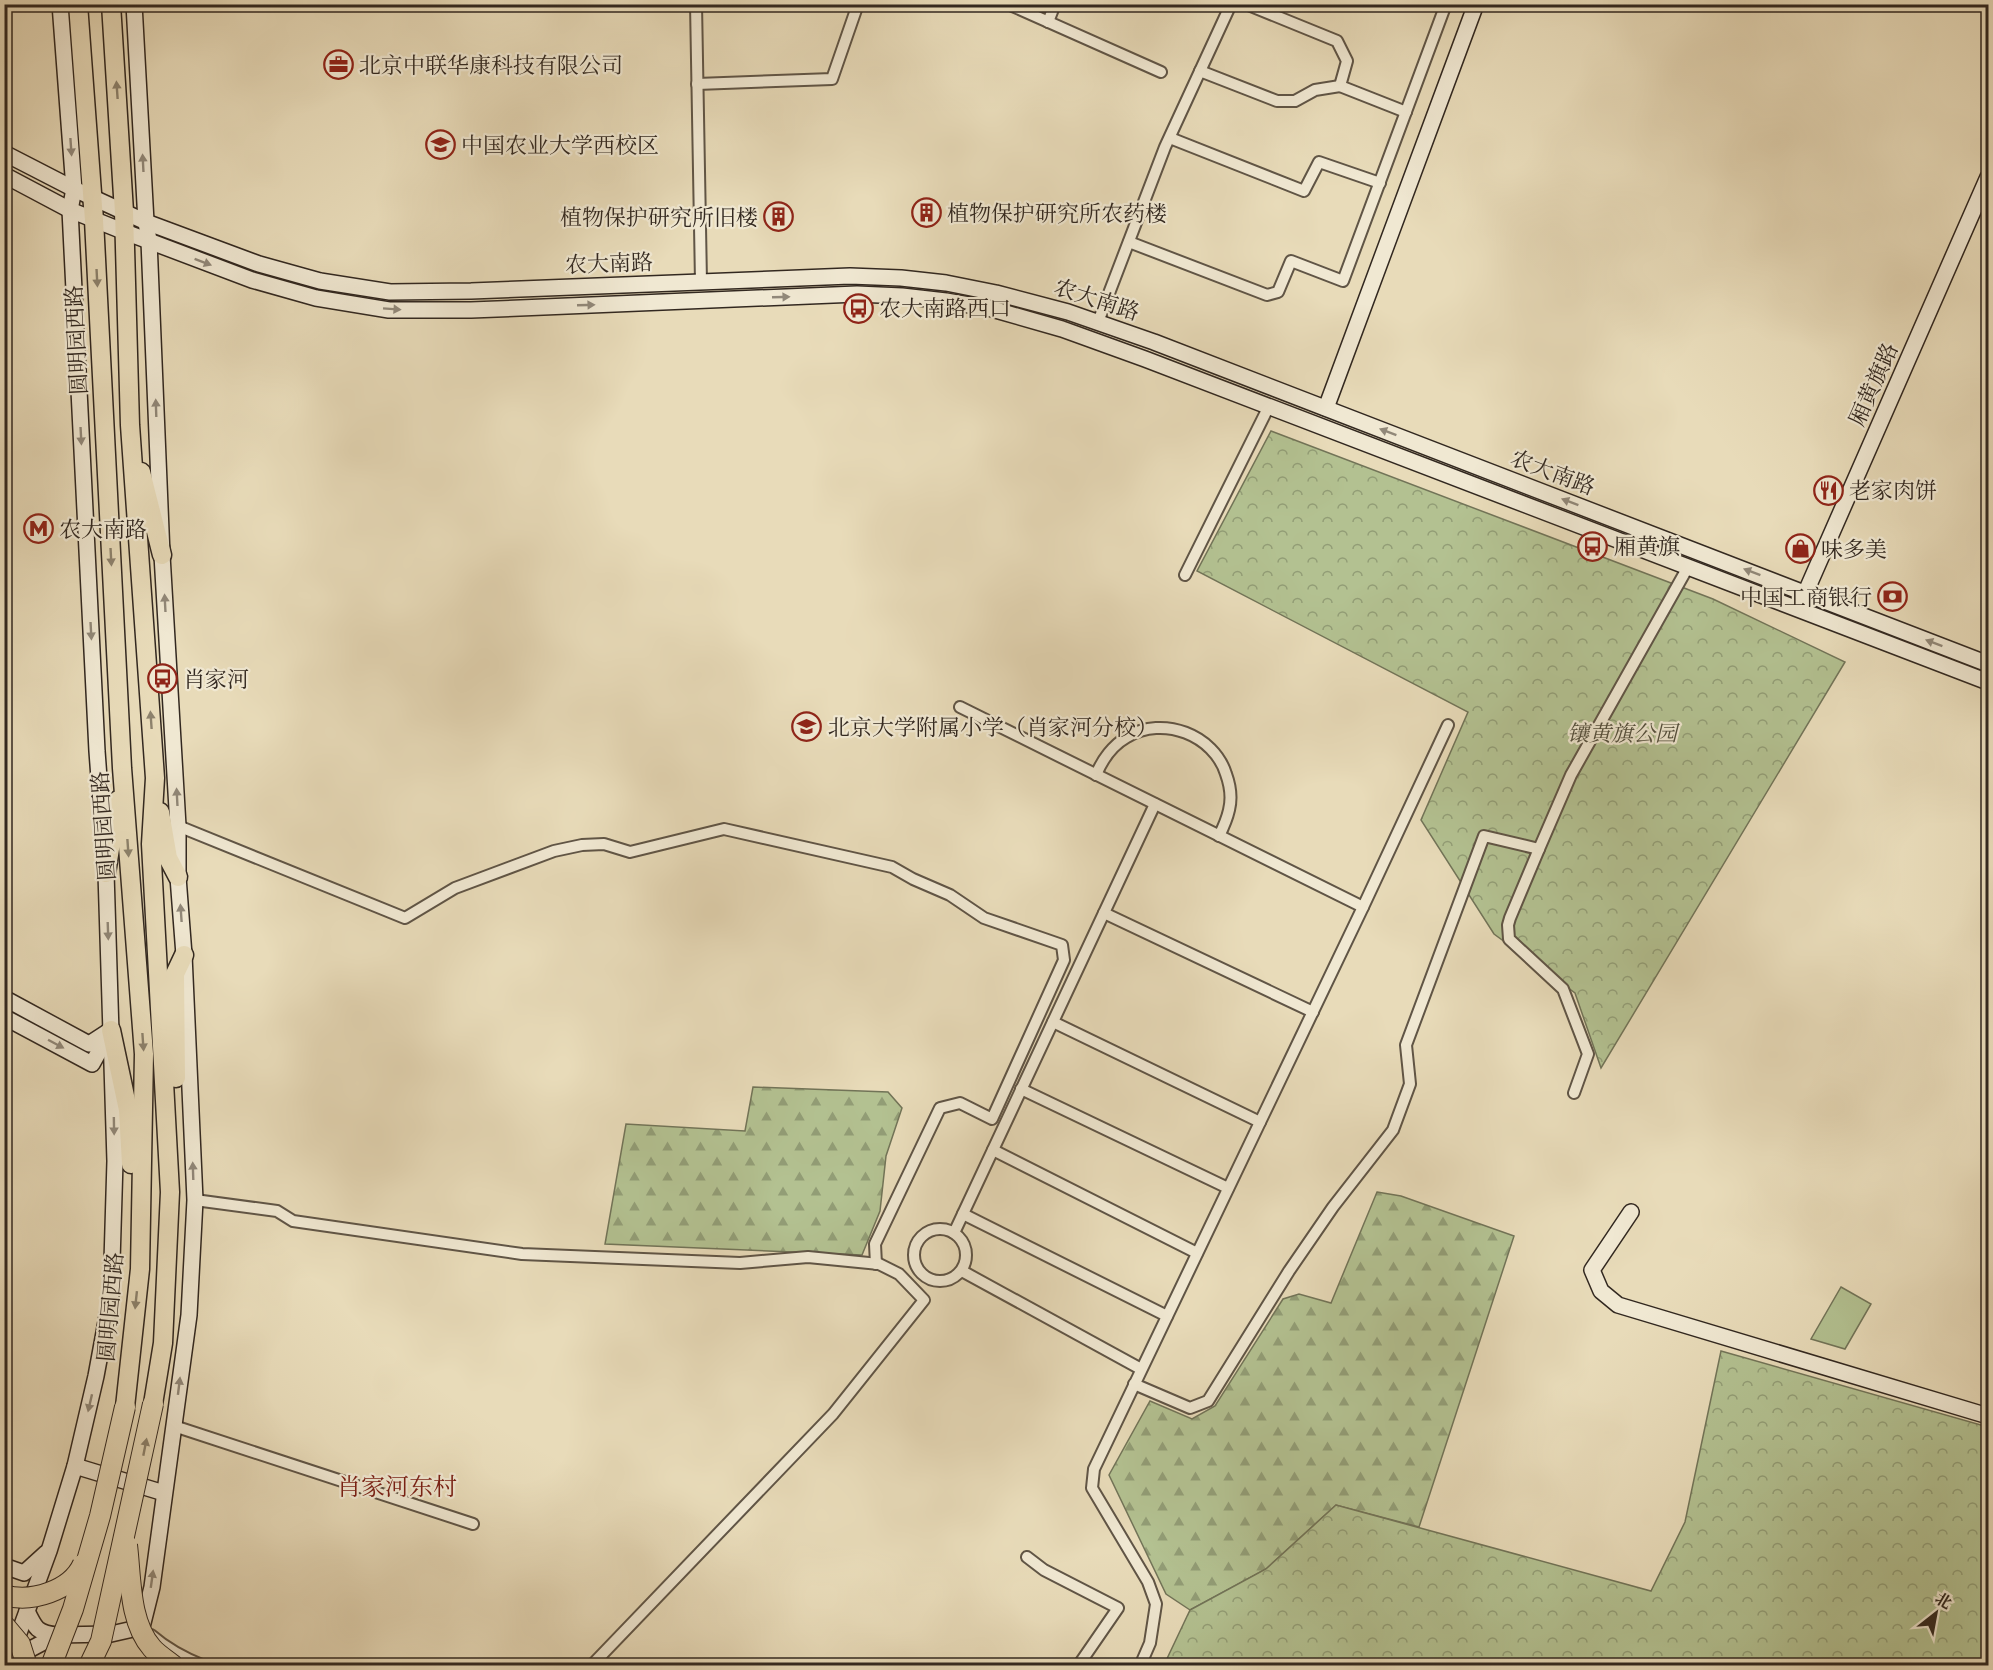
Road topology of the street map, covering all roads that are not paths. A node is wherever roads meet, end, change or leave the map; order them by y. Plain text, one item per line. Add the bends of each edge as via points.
1 (60, 4) edge
2 (78, 4) edge
3 (111, 4) edge
4 (134, 4) edge
5 (696, 4) edge
6 (858, 4) edge
7 (1008, 4) edge
8 (1055, 4) edge
9 (1231, 4) edge
10 (1246, 4) edge
11 (1446, 4) edge
12 (1476, 4) edge
13 (1048, 22) junction
14 (1200, 70) junction
15 (1161, 72) dead end
16 (697, 84) junction
17 (1340, 86) junction
18 (1406, 112) junction
19 (1170, 138) junction
20 (4, 153) edge
21 (4, 175) edge
22 (1989, 177) edge
23 (1380, 183) junction
24 (74, 189) junction
25 (93, 198) junction
26 (70, 210) junction
27 (124, 212) junction
28 (94, 220) junction
29 (146, 222) junction
30 (125, 232) junction
31 (149, 241) junction
32 (1129, 242) junction
33 (701, 282) junction
34 (1098, 322) junction
35 (1269, 406) junction
36 (1326, 408) junction
37 (130, 425) junction
38 (162, 555) junction
39 (1688, 567) junction
40 (1185, 575) dead end
41 (1805, 593) junction
42 (1798, 609) junction
43 (1989, 664) edge
44 (1989, 682) edge
45 (960, 707) dead end
46 (1448, 725) dead end
47 (123, 768) junction
48 (1095, 775) junction
49 (155, 778) junction
50 (1155, 804) junction
51 (178, 826) junction
52 (1219, 836) junction
53 (1539, 849) junction
54 (106, 873) junction
55 (178, 877) junction
56 (1363, 907) junction
57 (1104, 913) junction
58 (184, 955) junction
59 (4, 998) edge
60 (1313, 1012) junction
61 (4, 1017) edge
62 (1053, 1022) junction
63 (111, 1030) junction
64 (1022, 1089) junction
65 (1574, 1093) dead end
66 (166, 1110) junction
67 (1260, 1122) junction
68 (993, 1150) junction
69 (1228, 1188) junction
70 (195, 1200) junction
71 (1631, 1212) dead end
72 (963, 1214) junction
73 (954, 1233) junction
74 (1197, 1253) junction
75 (876, 1264) junction
76 (140, 1269) junction
77 (962, 1270) junction
78 (931, 1281) junction
79 (924, 1300) junction
80 (1167, 1316) junction
81 (1142, 1369) junction
82 (1134, 1384) junction
83 (153, 1404) joint
84 (125, 1407) joint
85 (1989, 1416) edge
86 (174, 1426) junction
87 (75, 1466) junction
88 (164, 1493) junction
89 (100, 1516) junction
90 (473, 1524) dead end
91 (125, 1528) junction
92 (48, 1551) junction
93 (1027, 1557) dead end
94 (4, 1566) edge
95 (4, 1595) edge
96 (27, 1611) junction
97 (4, 1625) edge
98 (142, 1627) junction
99 (57, 1635) junction
100 (7, 1665) edge
101 (21, 1665) edge
102 (27, 1665) edge
103 (51, 1665) edge
104 (89, 1665) edge
105 (174, 1665) edge
106 (204, 1665) edge
107 (591, 1665) edge
108 (1078, 1665) edge
109 (1140, 1665) edge

1 -> 24 street
2 - 25 main road, 圆明园西路
27 -> 3 main road
29 -> 4 street
5 - 16 street
6 - 16 street via 832,79
7 - 13 street
8 - 13 street
9 - 14 street
10 - 17 street via 1337,41 1347,61
11 - 18 street
12 - 36 street
13 - 15 street
14 - 17 street via 1277,101 1294,101 1315,90
14 - 19 street
16 - 33 street
17 - 18 street
18 - 23 street
19 - 23 street via 1304,191 1319,162
19 - 32 street
20 - 24 street, 农大南路
21 - 26 street, 农大南路
22 - 41 street, 厢黄旗路
23 - 32 street via 1343,281 1291,261 1278,292 1267,296
24 - 25 street, 农大南路
24 - 26 street, 圆明园西路
25 - 27 street, 农大南路
25 - 28 main road, 圆明园西路
26 - 28 street, 农大南路
26 -> 54 street, 圆明园西路
27 - 29 street, 农大南路
27 - 30 main road, 圆明园西路
28 - 30 street, 农大南路
28 -> 47 main road, 圆明园西路
29 - 31 street
29 - 33 street, 农大南路 via 259,264 320,281 390,292
30 - 31 street, 农大南路
30 - 37 main road, 圆明园西路
31 -> 35 street, 农大南路 via 252,280 316,298 390,310 857,294 946,301 992,309 1062,329
38 -> 31 street
32 - 34 street
33 - 34 street, 农大南路 via 850,276 901,278 996,292
34 - 36 street, 农大南路
35 - 39 street, 农大南路
35 - 40 street
41 -> 36 street, 农大南路
37 - 38 main road
49 -> 37 main road, 圆明园西路
51 -> 38 street
39 - 42 street, 农大南路
39 - 53 street via 1571,775
41 - 42 street, 厢黄旗路
43 -> 41 street, 农大南路
42 - 44 street, 农大南路
45 - 48 street
46 - 56 street
47 - 54 main road
47 -> 76 main road, 圆明园西路 via 144,1054
48 - 50 street
48 - 52 street via 1111,750 1128,736 1149,728 1171,728 1193,735 1211,747 1224,765 1230,787 1230,809
49 - 55 main road via 168,858
49 - 66 main road, 圆明园西路 via 151,844
50 - 52 street
50 - 57 street
51 - 55 street
51 - 75 street via 405,918 455,888 554,851 604,844 630,852 724,829 892,867 951,895 984,918 1062,945 1064,960 992,1119 960,1103 940,1108 875,1244
52 - 56 street
53 - 65 street via 1510,918 1509,939 1563,989 1588,1054
53 - 82 street via 1484,837 1406,1045 1410,1084 1393,1130 1295,1262 1208,1401 1190,1408
54 -> 63 street, 圆明园西路
58 -> 55 street
56 - 60 street
57 - 60 street
57 - 62 street
58 - 66 main road via 175,974 176,1088
70 -> 58 street
59 - 63 street via 89,1044
60 - 67 street
61 -> 63 street via 92,1064
62 - 64 street
62 - 67 street
63 - 76 main road via 128,1110
63 -> 87 street, 圆明园西路 via 115,1161 111,1295
64 - 68 street
64 - 69 street
66 - 83 main road, 圆明园西路 via 170,1192 163,1343
67 - 69 street
68 - 72 street
68 - 74 street
69 - 74 street
70 - 75 street via 277,1211 293,1221 522,1254 740,1263 808,1257
86 -> 70 street via 189,1315
71 - 85 street via 1592,1270 1601,1292 1618,1305
72 - 73 street
72 - 80 street
73 - 77 street via 964,1246
73 - 78 street via 930,1231 916,1243 913,1261
74 - 80 street
75 - 79 street via 899,1274
76 -> 84 main road, 圆明园西路
77 - 78 street via 948,1281
77 - 81 street
78 - 79 street
79 - 107 street via 833,1414
80 - 81 street
81 - 82 street
82 - 109 street via 1094,1469 1092,1488 1148,1582 1156,1604 1150,1643
91 -> 83 highway, 圆明园西路, bridge
84 - 89 highway, 圆明园西路, bridge
86 - 88 street
86 - 90 street
87 - 88 street
87 - 92 street, 圆明园西路
98 -> 88 street via 152,1587
89 - 95 highway, bridge via 82,1567 70,1582 44,1594 16,1598
89 - 103 highway, 圆明园西路, bridge via 73,1609
91 - 104 highway, 圆明园西路, bridge via 101,1641
91 - 105 highway, bridge via 139,1625 151,1648
92 - 94 street via 24,1573
92 - 96 street, 圆明园西路
93 - 108 street via 1044,1570 1118,1608
96 - 99 street via 43,1634
96 - 100 street, 圆明园西路
97 - 102 highway, bridge via 20,1644
98 - 99 street via 111,1634
98 - 106 street via 169,1649
99 - 101 street via 25,1652

